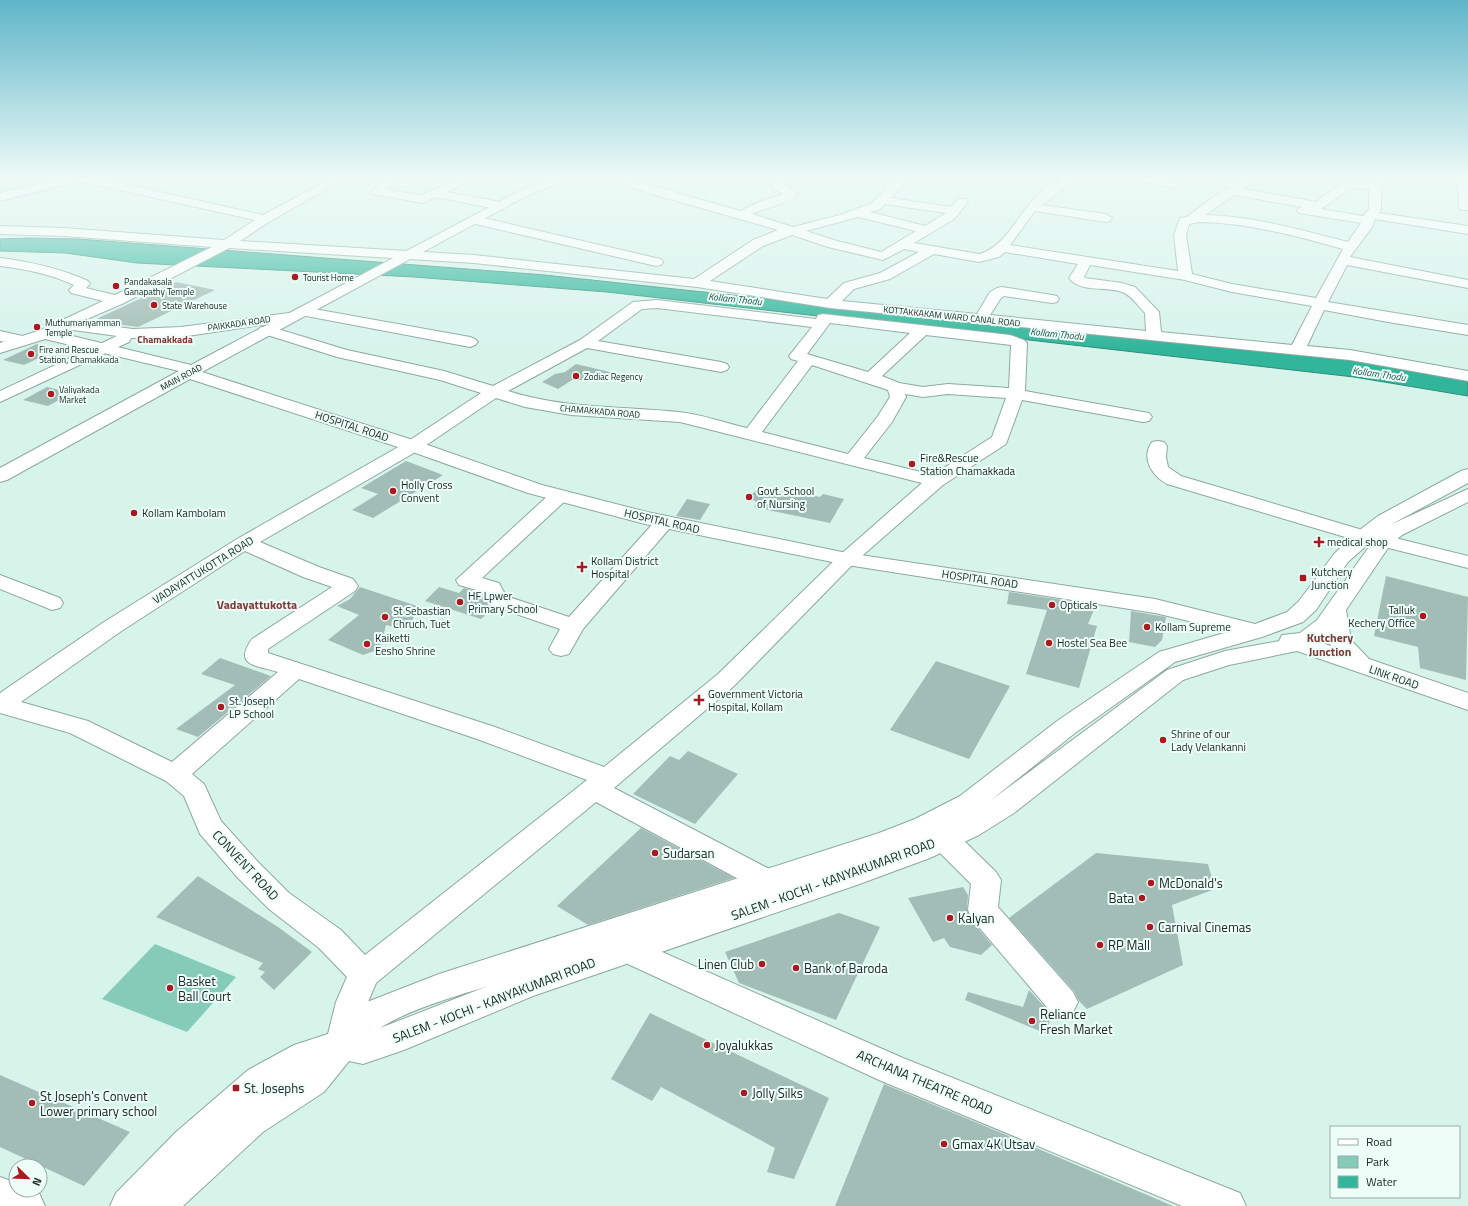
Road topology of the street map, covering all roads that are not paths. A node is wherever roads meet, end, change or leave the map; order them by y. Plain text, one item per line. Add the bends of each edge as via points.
1 (90, 234) edge
2 (242, 234) edge
3 (449, 234) edge
4 (537, 234) edge
5 (784, 234) edge
6 (804, 234) edge
7 (920, 234) edge
8 (1012, 234) edge
9 (1180, 234) edge
10 (1300, 234) edge
11 (1359, 234) edge
12 (902, 245) junction
13 (224, 246) junction
14 (1351, 247) junction
15 (1002, 248) junction
16 (930, 251) junction
17 (406, 258) junction
18 (1343, 260) junction
19 (1086, 261) junction
20 (0, 262) edge
21 (656, 262) dead end
22 (1185, 276) junction
23 (40, 280) dead end
24 (697, 283) junction
25 (1468, 284) edge
26 (76, 290) junction
27 (1052, 299) dead end
28 (119, 300) junction
29 (830, 304) junction
30 (1320, 304) junction
31 (298, 313) junction
32 (985, 320) junction
33 (823, 324) junction
34 (66, 325) junction
35 (266, 330) junction
36 (922, 330) junction
37 (1468, 330) edge
38 (44, 334) junction
39 (133, 334) junction
40 (0, 336) edge
41 (1154, 336) junction
42 (22, 340) junction
43 (470, 342) dead end
44 (585, 343) junction
45 (0, 348) edge
46 (103, 348) junction
47 (1297, 350) junction
48 (808, 359) junction
49 (721, 367) dead end
50 (189, 374) junction
51 (1468, 376) edge
52 (871, 378) junction
53 (895, 387) junction
54 (496, 391) junction
55 (1016, 394) junction
56 (0, 397) edge
57 (1143, 417) dead end
58 (751, 435) junction
59 (412, 446) junction
60 (1158, 446) dead end
61 (853, 460) junction
62 (1468, 475) edge
63 (0, 476) edge
64 (936, 481) junction
65 (1468, 495) edge
66 (559, 496) junction
67 (665, 522) junction
68 (1373, 538) junction
69 (244, 543) junction
70 (847, 559) junction
71 (1468, 562) edge
72 (0, 581) edge
73 (52, 603) dead end
74 (1336, 609) junction
75 (573, 626) junction
76 (1258, 631) junction
77 (1297, 642) junction
78 (561, 649) dead end
79 (1225, 658) junction
80 (1364, 666) junction
81 (294, 671) junction
82 (1468, 702) edge
83 (0, 704) edge
84 (175, 774) junction
85 (600, 784) junction
86 (944, 839) junction
87 (767, 881) junction
88 (628, 950) junction
89 (364, 974) junction
90 (1062, 1002) dead end
91 (342, 1045) junction
92 (0, 1195) edge
93 (26, 1206) edge
94 (129, 1206) edge
95 (157, 1206) edge
96 (1227, 1206) edge

1 - 13 street, KOTTAKKAKAM WARD CANAL ROAD
2 - 13 street
3 - 17 street, MAIN ROAD
4 - 21 street
5 - 24 street via 758,243
6 - 12 street via 883,256
7 - 12 street
8 - 15 street
9 - 22 street
10 - 14 street
11 - 14 street
12 - 16 street
13 - 17 street, KOTTAKKAKAM WARD CANAL ROAD
13 - 28 street
14 - 18 street
15 - 16 street via 994,254 979,258
15 - 19 street
16 - 29 street via 885,276 849,286
17 - 24 street, KOTTAKKAKAM WARD CANAL ROAD via 474,259
17 - 31 street, MAIN ROAD
18 - 25 street
18 - 30 street
19 - 22 street
19 - 41 street via 1076,278 1131,290 1152,312
20 - 26 street via 31,265 73,279 83,284
22 - 30 street via 1232,288
23 - 26 street
24 - 29 street, KOTTAKKAKAM WARD CANAL ROAD
26 - 28 street
27 - 32 street via 1002,290 995,295
28 - 34 street
29 - 32 street, KOTTAKKAKAM WARD CANAL ROAD
30 - 37 street via 1388,318
30 - 47 street
31 - 35 street, MAIN ROAD
31 - 39 street, PAIKKADA ROAD via 181,332
31 - 43 street
32 - 41 street, KOTTAKKAKAM WARD CANAL ROAD
33 - 36 street via 823,318
33 - 44 street, VADAYATTUKOTTA ROAD via 645,304 638,305
33 - 48 street via 797,356
34 - 38 street
34 - 39 street, PAIKKADA ROAD
35 - 50 street, MAIN ROAD
35 - 54 street, CHAMAKKADA ROAD via 343,354 444,376
36 - 52 street
36 - 55 street via 1020,343
38 - 42 street
38 - 46 street, HOSPITAL ROAD
39 - 46 street
40 - 42 street
41 - 47 street, KOTTAKKAKAM WARD CANAL ROAD
42 - 45 street
44 - 49 street
44 - 54 street, VADAYATTUKOTTA ROAD
46 - 50 street, HOSPITAL ROAD via 185,368
46 - 56 street
47 - 51 street, KOTTAKKAKAM WARD CANAL ROAD via 1350,354
48 - 52 street
48 - 58 street
50 - 59 street, HOSPITAL ROAD
50 - 63 street, MAIN ROAD via 88,426
52 - 53 street
53 - 55 street via 923,392 948,389
53 - 61 street via 898,397 886,418
54 - 58 street, CHAMAKKADA ROAD via 525,402 570,410 680,417
54 - 59 street, VADAYATTUKOTTA ROAD
55 - 57 street
55 - 64 street via 1000,440
58 - 61 street, CHAMAKKADA ROAD
59 - 66 street, HOSPITAL ROAD
59 - 69 street, VADAYATTUKOTTA ROAD
60 - 68 street via 1158,469 1174,480
61 - 64 street, CHAMAKKADA ROAD
62 - 68 street, SALEM - KOCHI - KANYAKUMARI ROAD via 1385,520
64 - 70 street
65 - 68 street, SALEM - KOCHI - KANYAKUMARI ROAD via 1395,531
66 - 67 street, HOSPITAL ROAD
66 - 75 street via 467,580 491,588 498,600
67 - 70 street, HOSPITAL ROAD
67 - 75 street
68 - 71 street
68 - 74 street, SALEM - KOCHI - KANYAKUMARI ROAD
68 - 76 street, SALEM - KOCHI - KANYAKUMARI ROAD via 1341,558 1308,605 1296,617
69 - 81 street via 347,586 260,644 256,650 256,657
69 - 83 street, VADAYATTUKOTTA ROAD via 112,627
70 - 76 street, HOSPITAL ROAD via 1155,606
70 - 85 street via 726,680
72 - 73 street
74 - 77 street, SALEM - KOCHI - KANYAKUMARI ROAD via 1325,625 1308,638
74 - 80 street via 1338,640 1349,654
75 - 78 street
76 - 77 street, HOSPITAL ROAD
76 - 87 street, SALEM - KOCHI - KANYAKUMARI ROAD via 1167,657 1066,727 970,803 925,826 890,841
77 - 79 street, SALEM - KOCHI - KANYAKUMARI ROAD via 1285,647
77 - 80 street, LINK ROAD
79 - 80 street via 1299,659
79 - 86 street, SALEM - KOCHI - KANYAKUMARI ROAD via 1175,675 1004,806 969,828
80 - 82 street, LINK ROAD
81 - 84 street
81 - 85 street via 478,731
83 - 84 street, CONVENT ROAD via 79,727
84 - 89 street, CONVENT ROAD via 195,791 210,827 248,870 279,902 330,939
85 - 87 street
85 - 89 street
86 - 88 street, SALEM - KOCHI - KANYAKUMARI ROAD via 844,878
86 - 90 street via 986,880 983,910
87 - 91 street, SALEM - KOCHI - KANYAKUMARI ROAD via 439,988 378,1012 356,1026
88 - 91 street, SALEM - KOCHI - KANYAKUMARI ROAD via 524,985 404,1035 363,1049
88 - 96 street, ARCHANA THEATRE ROAD via 891,1069
89 - 91 street via 352,1002
91 - 94 street, SALEM - KOCHI - KANYAKUMARI ROAD via 306,1056 260,1081 189,1144
91 - 95 street, SALEM - KOCHI - KANYAKUMARI ROAD via 312,1081 251,1120
92 - 93 street

